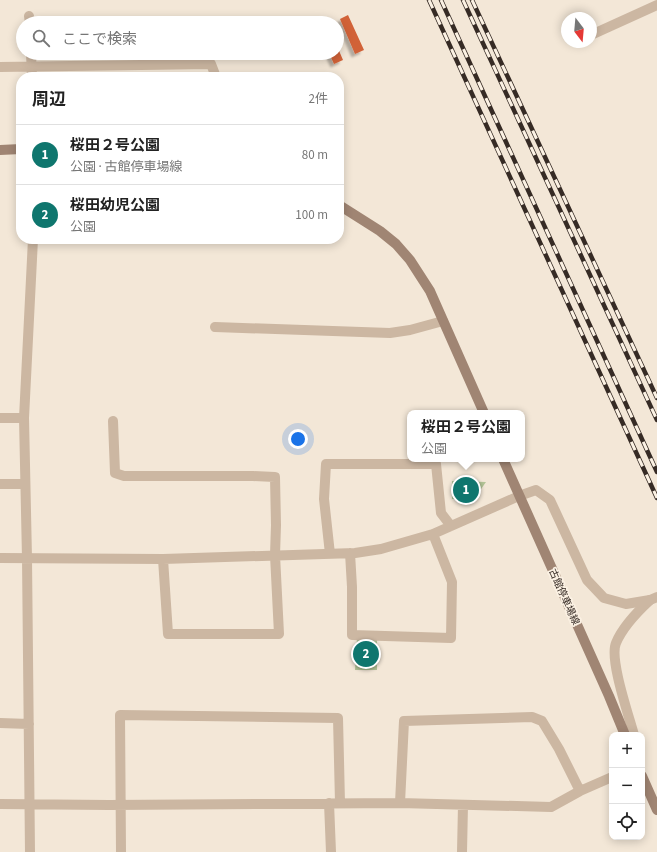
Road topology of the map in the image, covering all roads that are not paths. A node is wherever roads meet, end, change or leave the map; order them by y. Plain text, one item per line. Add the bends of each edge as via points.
1 (657, 5) edge
2 (597, 32) edge
3 (31, 60) edge
4 (0, 67) edge
5 (32, 72) edge
6 (214, 72) edge
7 (16, 149) edge
8 (0, 150) edge
9 (344, 208) edge
10 (32, 244) edge
11 (443, 321) junction
12 (215, 327) dead end
13 (483, 410) edge
14 (0, 418) edge
15 (24, 418) junction
16 (113, 421) dead end
17 (504, 462) edge
18 (0, 484) edge
19 (25, 484) junction
20 (518, 496) junction
21 (451, 526) junction
22 (433, 534) junction
23 (350, 553) junction
24 (330, 554) junction
25 (275, 555) junction
26 (0, 558) edge
27 (27, 558) junction
28 (163, 559) junction
29 (653, 598) edge
30 (0, 723) edge
31 (29, 724) junction
32 (624, 732) edge
33 (633, 732) edge
34 (609, 779) edge
35 (645, 783) edge
36 (580, 791) junction
37 (29, 803) junction
38 (400, 803) junction
39 (0, 804) edge
40 (329, 804) junction
41 (340, 804) junction
42 (120, 805) junction
43 (463, 805) junction
44 (657, 810) edge
45 (30, 852) edge
46 (121, 852) edge
47 (331, 852) edge
48 (462, 852) edge

1 - 2 street
3 - 5 street
4 - 5 street
5 - 6 street via 211,64
7 - 8 main road
9 - 11 main road via 396,244 430,291
10 - 15 street
11 - 12 street via 390,333
11 - 13 main road
14 - 15 street
15 - 19 street
16 - 25 street via 115,473 124,476 275,477
17 - 20 main road, 古館停車場線
18 - 19 street
19 - 27 street
20 - 21 street
20 - 29 street via 536,490 550,500 587,580 604,598 626,604
20 - 32 main road, 古館停車場線
21 - 22 street
21 - 24 street via 441,513 436,464 326,464 324,499
22 - 23 street via 381,549
22 - 23 street via 452,582 451,638 352,635
23 - 24 street
24 - 25 street
25 - 28 street
25 - 28 street via 278,634 168,634
26 - 27 street
27 - 28 street
27 - 31 street
29 - 33 street via 631,618 615,644 615,665
30 - 31 street
31 - 37 street
34 - 36 street
35 - 44 main road
36 - 38 street via 542,721 532,717 404,721
36 - 43 street via 551,807
37 - 39 street
37 - 42 street
37 - 45 street
38 - 41 street
38 - 43 street
40 - 41 street
40 - 42 street
40 - 47 street
41 - 42 street via 338,718 120,715
42 - 46 street
43 - 48 street

